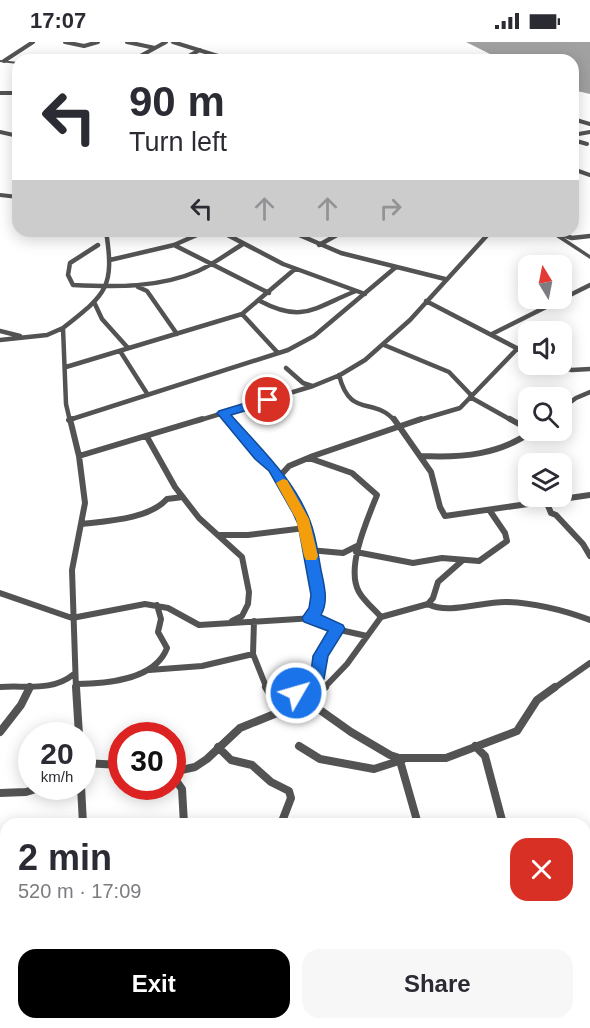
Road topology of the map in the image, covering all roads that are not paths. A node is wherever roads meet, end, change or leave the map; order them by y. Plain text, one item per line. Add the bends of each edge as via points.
1 (33, 42) edge
2 (64, 42) edge
3 (98, 42) edge
4 (127, 42) edge
5 (166, 42) edge
6 (173, 42) edge
7 (155, 48) junction
8 (200, 50) junction
9 (13, 54) edge
10 (144, 54) edge
11 (192, 54) edge
12 (212, 54) edge
13 (590, 236) edge
14 (108, 237) edge
15 (192, 237) edge
16 (231, 237) edge
17 (303, 237) edge
18 (332, 237) edge
19 (485, 237) edge
20 (559, 237) edge
21 (569, 237) edge
22 (243, 244) junction
23 (319, 244) junction
24 (98, 245) dead end
25 (174, 245) junction
26 (590, 257) edge
27 (110, 260) junction
28 (210, 263) junction
29 (396, 267) junction
30 (295, 269) junction
31 (446, 279) junction
32 (150, 285) junction
33 (590, 285) edge
34 (108, 287) junction
35 (137, 287) junction
36 (145, 290) junction
37 (356, 291) junction
38 (269, 293) junction
39 (365, 294) junction
40 (260, 301) junction
41 (426, 301) junction
42 (94, 302) junction
43 (242, 314) junction
44 (63, 328) junction
45 (0, 331) edge
46 (177, 334) junction
47 (492, 334) junction
48 (43, 336) junction
49 (26, 337) junction
50 (0, 340) edge
51 (62, 342) junction
52 (384, 345) junction
53 (128, 348) junction
54 (517, 349) joint
55 (120, 351) junction
56 (278, 353) junction
57 (66, 367) junction
58 (286, 368) dead end
59 (572, 369) edge
60 (590, 369) edge
61 (339, 375) junction
62 (313, 386) junction
63 (590, 392) edge
64 (148, 395) junction
65 (471, 396) junction
66 (572, 403) edge
67 (224, 413) junction
68 (69, 420) junction
69 (518, 423) edge
70 (398, 426) junction
71 (147, 436) junction
72 (522, 441) edge
73 (79, 456) junction
74 (421, 456) junction
75 (309, 458) junction
76 (279, 477) junction
77 (590, 495) edge
78 (183, 497) junction
79 (572, 497) edge
80 (518, 506) edge
81 (548, 507) edge
82 (490, 511) junction
83 (82, 524) junction
84 (305, 528) junction
85 (217, 535) junction
86 (357, 549) junction
87 (309, 550) junction
88 (590, 556) edge
89 (463, 560) junction
90 (0, 593) edge
91 (428, 603) junction
92 (157, 605) junction
93 (381, 617) junction
94 (72, 618) junction
95 (309, 618) junction
96 (590, 620) edge
97 (254, 621) junction
98 (223, 623) junction
99 (338, 629) junction
100 (367, 636) junction
101 (253, 654) junction
102 (590, 663) edge
103 (149, 670) junction
104 (75, 674) junction
105 (76, 684) junction
106 (0, 687) edge
107 (30, 687) junction
108 (306, 701) junction
109 (282, 713) junction
110 (78, 722) edge
111 (0, 732) edge
112 (299, 746) dead end
113 (475, 746) junction
114 (218, 747) junction
115 (409, 759) junction
116 (400, 761) junction
117 (186, 769) edge
118 (18, 792) edge
119 (0, 793) edge
120 (82, 800) edge
121 (183, 800) edge
122 (83, 818) edge
123 (184, 818) edge
124 (283, 818) edge
125 (416, 818) edge
126 (501, 818) edge

1 - 9 street
2 - 3 street via 84,46
4 - 7 street
5 - 7 street
6 - 8 street
7 - 10 street
8 - 11 street
8 - 12 street
13 - 21 street
14 - 27 street
15 - 25 street
16 - 22 street
17 - 23 street
18 - 23 street
19 - 31 street
20 - 26 street
22 - 28 street
22 - 30 street
23 - 29 street
24 - 34 street via 75,258 68,275 74,285
25 - 27 street
25 - 28 street
27 - 34 street
28 - 32 street via 196,272
28 - 38 street
29 - 31 street
29 - 39 street
30 - 37 street
30 - 38 street
31 - 41 street
32 - 35 street
32 - 36 street
33 - 47 street
34 - 35 street
34 - 42 street
35 - 36 street
36 - 46 street
37 - 39 street
37 - 40 street via 294,314
38 - 40 street
39 - 56 street via 305,342
40 - 43 street
41 - 47 street
41 - 52 street
42 - 44 street
42 - 53 street via 102,319
43 - 46 street
43 - 56 street
44 - 48 street
44 - 51 street
45 - 49 street
46 - 53 street
47 - 54 street
48 - 49 street
48 - 51 street
49 - 50 street
51 - 57 street
52 - 61 street
52 - 65 street via 449,372
53 - 55 street
54 - 65 street
55 - 57 street
55 - 64 street
56 - 64 street
57 - 68 street
58 - 62 street
59 - 60 street
61 - 62 street
61 - 70 street via 343,390 354,403 391,416
62 - 67 street
63 - 66 street
64 - 68 street
65 - 69 street
65 - 70 street via 460,408
67 - 71 street
67 - 76 street
68 - 73 street
70 - 74 street
70 - 75 street
71 - 73 street
71 - 78 street
72 - 74 street via 498,451 466,456
73 - 83 street via 85,503
74 - 82 street via 430,468 443,515
75 - 76 street via 289,466
75 - 86 street via 360,477 368,491 377,495
76 - 84 street
77 - 79 street
78 - 83 street via 167,500 159,508 129,518
78 - 85 street
80 - 82 street
81 - 88 street via 583,543
82 - 89 street via 507,541 483,559
83 - 94 street via 72,570
84 - 85 street
84 - 87 street
85 - 98 street via 242,557 249,597 242,616
86 - 87 street via 343,553
86 - 89 street via 412,563 442,558
86 - 93 street via 358,591
87 - 95 street via 319,604
89 - 91 street via 438,582
90 - 94 street
91 - 93 street
91 - 96 street via 439,609 528,602
92 - 94 street via 141,604
92 - 98 street via 199,625
92 - 103 street via 158,632 167,650
93 - 100 street
94 - 104 street
95 - 97 street
95 - 99 street
97 - 98 street
97 - 101 street
99 - 100 street
99 - 108 street via 321,656 319,675 297,689 296,693
100 - 108 street via 340,671
101 - 103 street via 198,667
101 - 109 street via 263,682
102 - 113 street via 537,700 517,731
103 - 105 street
104 - 105 street
104 - 107 street via 64,682
105 - 110 street
106 - 107 street
107 - 111 street
108 - 109 street
108 - 115 street via 375,746
109 - 114 street via 249,723
112 - 116 street via 320,759 374,770
113 - 115 street via 452,757
113 - 126 street via 485,756
114 - 117 street
114 - 124 street via 231,760 252,765 288,791 291,798
115 - 116 street
116 - 125 street
118 - 119 street
120 - 122 street
121 - 123 street

